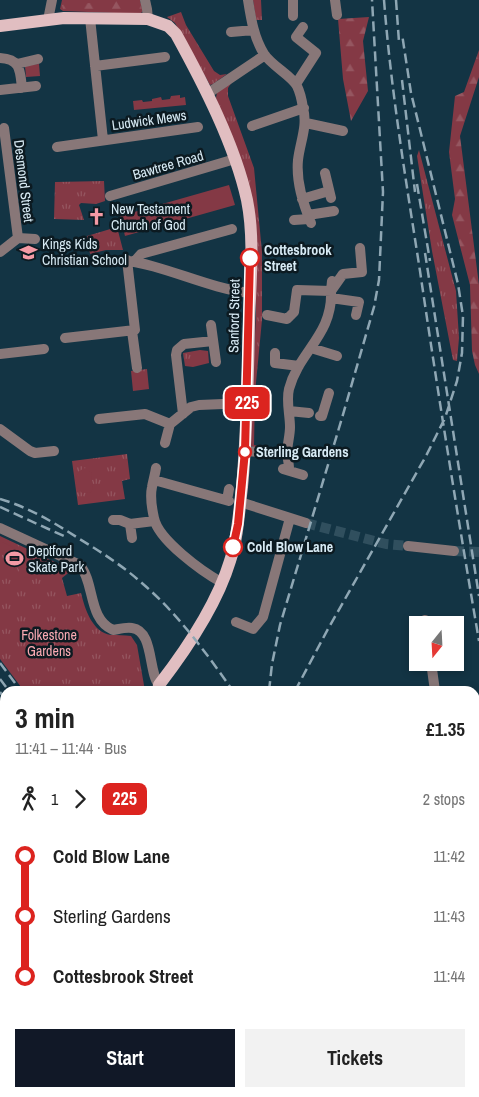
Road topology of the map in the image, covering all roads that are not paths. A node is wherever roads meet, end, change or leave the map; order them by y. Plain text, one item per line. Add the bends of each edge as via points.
1 (145, 0) edge
2 (248, 0) edge
3 (293, 0) edge
4 (335, 0) edge
5 (51, 10) edge
6 (337, 15) dead end
7 (294, 16) dead end
8 (90, 18) junction
9 (148, 19) junction
10 (0, 26) edge
11 (303, 27) dead end
12 (254, 30) junction
13 (231, 32) dead end
14 (165, 56) dead end
15 (265, 56) junction
16 (0, 58) edge
17 (38, 59) dead end
18 (17, 64) junction
19 (95, 66) junction
20 (296, 84) junction
21 (36, 86) dead end
22 (22, 88) junction
23 (0, 90) edge
24 (207, 94) junction
25 (304, 108) junction
26 (306, 123) junction
27 (252, 126) dead end
28 (339, 126) dead end
29 (198, 127) dead end
30 (4, 128) dead end
31 (103, 140) junction
32 (57, 147) dead end
33 (235, 160) junction
34 (325, 173) dead end
35 (5, 182) edge
36 (110, 196) dead end
37 (302, 199) junction
38 (334, 211) dead end
39 (309, 219) junction
40 (294, 220) dead end
41 (232, 230) dead end
42 (18, 238) junction
43 (35, 239) dead end
44 (360, 248) dead end
45 (0, 252) edge
46 (128, 260) junction
47 (331, 290) junction
48 (250, 293) junction
49 (356, 315) dead end
50 (267, 316) dead end
51 (211, 325) dead end
52 (132, 331) junction
53 (65, 338) dead end
54 (213, 340) junction
55 (311, 348) junction
56 (44, 349) dead end
57 (0, 354) edge
58 (337, 356) dead end
59 (216, 362) dead end
60 (275, 363) dead end
61 (299, 366) junction
62 (137, 368) dead end
63 (329, 393) dead end
64 (247, 403) junction
65 (288, 411) junction
66 (309, 413) dead end
67 (183, 414) junction
68 (320, 416) dead end
69 (100, 419) dead end
70 (170, 424) junction
71 (0, 429) edge
72 (165, 443) dead end
73 (54, 451) dead end
74 (245, 451) junction
75 (287, 454) junction
76 (156, 468) dead end
77 (303, 475) dead end
78 (154, 480) junction
79 (229, 489) dead end
80 (232, 501) junction
81 (290, 518) junction
82 (113, 520) dead end
83 (154, 521) junction
84 (306, 523) tunnel mouth
85 (130, 524) junction
86 (0, 528) edge
87 (132, 538) dead end
88 (408, 546) tunnel mouth
89 (454, 550) tunnel mouth
90 (221, 582) junction
91 (236, 622) dead end
92 (432, 671) edge
93 (158, 686) edge
94 (160, 686) edge
95 (434, 686) edge

1 - 9 street
2 - 12 street
3 - 7 street
4 - 6 street
5 - 8 main road, Sanford Street
5 - 10 main road, Sanford Street
8 - 9 main road, Sanford Street
8 - 19 street, Ludwick Mews
9 - 24 main road, Sanford Street via 168,26 176,34
11 - 20 street via 296,37 316,53
12 - 13 street
12 - 15 street
14 - 19 street
15 - 20 street
15 - 24 street
16 - 18 street
17 - 18 street
18 - 22 street
19 - 31 street, Ludwick Mews
20 - 25 street
21 - 22 street
22 - 23 street
24 - 33 main road, Sanford Street
25 - 26 street
25 - 27 street
26 - 28 street
26 - 37 street via 297,177
29 - 31 street, Ludwick Mews
30 - 35 street, Desmond Street
31 - 32 street, Ludwick Mews
33 - 36 street, Bawtree Road
33 - 48 main road, Sanford Street via 251,227
34 - 37 street via 330,195
35 - 42 street, Desmond Street via 13,192
37 - 39 street
38 - 39 street
39 - 40 street
41 - 46 street
42 - 43 street, Desmond Street
42 - 45 street, Desmond Street
44 - 47 street via 362,272 343,274
46 - 48 street
46 - 52 street via 135,330
47 - 49 street via 359,302
47 - 50 street via 297,286 294,312 287,319
47 - 55 street via 328,319
48 - 64 main road, Sanford Street
51 - 54 street
52 - 53 street
52 - 62 street
54 - 59 street
54 - 67 street via 184,344 177,350
55 - 58 street
55 - 61 street
56 - 57 street
60 - 61 street
61 - 65 street via 289,391
63 - 68 street
64 - 67 street via 194,405
64 - 74 main road, Sanford Street
65 - 66 street
65 - 75 street
67 - 70 street
69 - 70 street via 145,414
70 - 72 street
71 - 73 street via 30,451
74 - 75 street
74 - 80 main road, Sanford Street
75 - 77 street via 287,468
76 - 78 street
78 - 80 street
78 - 83 street via 151,491
79 - 80 street
80 - 81 street
80 - 90 main road, Sanford Street via 238,524 230,561
81 - 84 street
81 - 91 street via 263,617 253,629
82 - 85 street
83 - 85 street
83 - 90 street via 168,541 204,573
85 - 87 street
86 - 93 street via 74,562 84,572 95,608 104,624 113,630 136,629 145,638
88 - 89 street
90 - 94 main road, Sanford Street via 194,634
92 - 95 street

